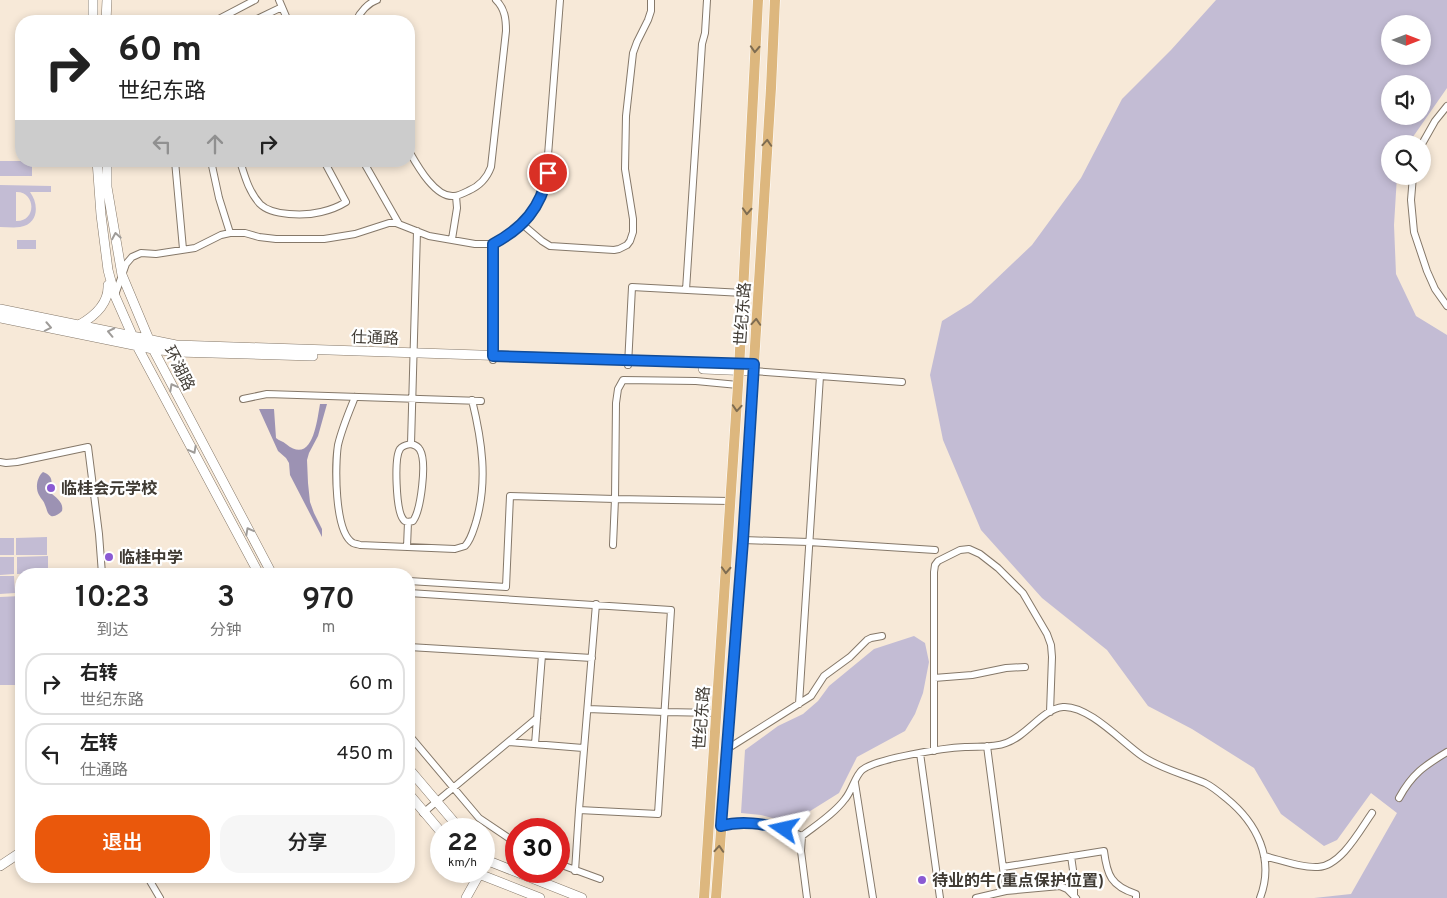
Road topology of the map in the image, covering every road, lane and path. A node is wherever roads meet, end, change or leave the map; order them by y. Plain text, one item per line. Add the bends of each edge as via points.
1 (93, 0) edge
2 (107, 0) edge
3 (255, 0) edge
4 (377, 0) edge
5 (496, 0) edge
6 (560, 0) edge
7 (651, 0) edge
8 (707, 0) edge
9 (758, 0) edge
10 (775, 0) edge
11 (281, 3) edge
12 (93, 15) edge
13 (106, 15) edge
14 (226, 15) edge
15 (262, 15) edge
16 (286, 15) edge
17 (359, 15) edge
18 (1447, 106) edge
19 (1427, 135) edge
20 (415, 161) edge
21 (97, 167) edge
22 (107, 167) edge
23 (176, 167) edge
24 (212, 167) edge
25 (242, 167) edge
26 (327, 167) edge
27 (366, 167) edge
28 (1412, 185) edge
29 (456, 196) junction
30 (399, 224) junction
31 (522, 224) junction
32 (417, 231) junction
33 (230, 233) junction
34 (452, 239) junction
35 (493, 244) junction
36 (184, 249) junction
37 (108, 270) junction
38 (122, 275) junction
39 (686, 290) junction
40 (743, 293) junction
41 (114, 296) junction
42 (1447, 306) edge
43 (0, 309) edge
44 (0, 318) edge
45 (79, 325) junction
46 (133, 337) junction
47 (152, 345) junction
48 (137, 346) junction
49 (414, 356) junction
50 (493, 358) junction
51 (628, 362) junction
52 (740, 367) junction
53 (753, 368) junction
54 (820, 376) junction
55 (902, 382) dead end
56 (738, 385) junction
57 (355, 397) junction
58 (411, 398) junction
59 (243, 399) dead end
60 (472, 400) junction
61 (481, 400) dead end
62 (410, 444) junction
63 (0, 462) edge
64 (615, 499) junction
65 (730, 502) junction
66 (408, 522) junction
67 (743, 540) junction
68 (809, 542) junction
69 (613, 545) dead end
70 (407, 547) junction
71 (935, 550) dead end
72 (102, 568) edge
73 (256, 568) edge
74 (270, 568) edge
75 (415, 581) edge
76 (415, 593) edge
77 (596, 604) junction
78 (882, 636) dead end
79 (415, 647) edge
80 (542, 655) junction
81 (592, 658) junction
82 (1025, 667) dead end
83 (934, 678) junction
84 (799, 704) junction
85 (588, 709) junction
86 (664, 712) junction
87 (717, 712) junction
88 (1050, 712) junction
89 (537, 718) junction
90 (415, 742) edge
91 (509, 742) junction
92 (535, 744) junction
93 (987, 746) junction
94 (583, 748) junction
95 (727, 749) junction
96 (934, 751) junction
97 (1447, 752) edge
98 (920, 753) junction
99 (415, 776) edge
100 (855, 782) junction
101 (454, 788) junction
102 (1399, 798) dead end
103 (415, 802) edge
104 (437, 802) junction
105 (579, 810) junction
106 (423, 812) junction
107 (1372, 813) dead end
108 (451, 818) edge
109 (430, 820) edge
110 (721, 826) junction
111 (505, 836) edge
112 (802, 836) junction
113 (15, 856) edge
114 (1071, 856) junction
115 (1264, 856) junction
116 (495, 864) edge
117 (0, 866) edge
118 (1002, 867) junction
119 (570, 869) edge
120 (575, 871) junction
121 (495, 879) edge
122 (600, 879) dead end
123 (150, 883) edge
124 (474, 883) edge
125 (1006, 891) junction
126 (1075, 897) edge
127 (160, 898) edge
128 (466, 898) edge
129 (540, 898) edge
130 (582, 898) edge
131 (704, 898) edge
132 (716, 898) edge
133 (808, 898) edge
134 (874, 898) edge
135 (940, 898) edge
136 (976, 898) edge
137 (1136, 898) edge
138 (1260, 898) edge

1 - 12 main road
2 - 13 main road
3 - 14 street
4 - 17 street
5 - 29 street via 504,9 506,31 492,167 484,181
6 - 31 street via 548,173 533,213
7 - 31 street via 648,20 633,53 626,116 625,169 634,227 630,242 614,250 550,246
8 - 39 street
9 -> 40 main road, 世纪东路
53 -> 10 main road, 世纪东路
11 - 15 street
11 - 16 street
18 - 19 street
20 - 29 street via 438,190 448,196
21 - 37 main road, 环湖路
38 -> 22 main road, 环湖路 via 107,187
23 - 36 street
24 - 33 street
25 - 26 street via 253,195 262,205 270,211 293,214 319,213 346,202
27 - 30 street
28 - 42 street via 1414,232 1434,289
29 - 34 street
30 - 32 street
30 - 33 street via 389,223 355,234 324,239 259,238 245,233
31 - 35 street
32 - 34 street
32 - 49 street
33 - 36 street via 195,248
34 - 35 street
35 - 50 street
36 - 38 street via 141,253 132,257
37 - 41 main road, 环湖路
37 - 45 main road via 109,294 104,305
38 - 41 street
38 - 47 main road, 环湖路
39 - 40 street
39 - 51 street via 632,287
40 - 52 main road, 世纪东路
41 - 46 main road, 环湖路
43 - 45 main road, 仕通路
44 -> 48 main road, 仕通路
46 -> 45 main road, 仕通路
46 - 47 main road, 仕通路
46 - 48 main road, 环湖路
47 - 48 main road, 仕通路
47 - 49 main road, 仕通路 via 187,352
74 -> 47 main road, 环湖路
48 -> 73 main road, 环湖路
49 - 50 main road, 仕通路
49 - 58 street
50 - 51 main road, 仕通路
51 - 52 main road, 仕通路
52 - 53 main road, 仕通路
52 - 56 main road, 世纪东路
53 - 54 street
53 - 67 main road, 世纪东路
54 - 55 street
54 - 68 street
56 - 64 street via 624,380 618,389 616,403
56 -> 65 main road, 世纪东路
57 - 58 street
57 - 59 street via 267,394
57 - 70 street via 342,430 337,455 336,482 342,525 348,539 355,544
58 - 60 street
58 - 62 street
60 - 61 street
60 - 70 street via 483,471 472,536 460,548
62 - 66 street via 404,445 399,452 396,474 402,518
62 - 66 street via 422,452 423,475 416,518
63 - 72 street via 17,462 88,447
64 - 65 street
64 - 69 street
64 - 75 street via 510,496 506,587
65 -> 87 main road, 世纪东路
66 - 70 street
67 - 68 street
67 - 95 main road, 世纪东路
68 - 71 street
68 - 84 street
76 - 77 street
77 - 81 street
77 - 86 street via 671,610
78 - 84 street via 867,640 824,676 811,696
79 - 80 street
80 - 81 street
80 - 89 street
81 - 85 street
82 - 83 street
83 - 88 street via 934,568 938,561 969,548 998,568 1023,593 1047,634 1052,657
83 - 96 street
84 - 95 street
85 - 86 street
85 - 94 street
86 - 87 street
86 - 105 street via 658,814
87 - 131 main road, 世纪东路
88 - 93 street via 1017,738
88 - 115 street via 1067,707 1085,712 1159,765 1217,790 1245,814
89 - 91 street
89 - 92 street
90 - 101 street
91 - 92 street
91 - 101 street
92 - 94 street
93 - 96 street
93 - 118 street
94 - 105 street
95 - 110 main road, 世纪东路
96 - 98 street
97 - 102 street via 1418,771
98 - 100 street via 866,767
98 - 135 street
99 - 104 main road
100 - 112 street via 844,800
100 - 134 street
101 - 104 street
101 - 111 street via 479,818
103 - 106 main road
104 - 106 street
104 - 108 main road
105 - 120 street
106 - 109 main road
107 - 115 street via 1341,856 1330,864 1312,867
110 - 112 street via 732,823 765,825
132 -> 110 main road, 世纪东路
112 - 133 street
113 - 117 main road
114 - 118 street
114 - 126 street
114 - 137 street via 1104,851 1111,879 1119,887 1136,894
115 - 138 street via 1266,874
116 - 130 main road
118 - 125 street
119 - 120 street
120 - 122 street
121 - 129 main road
123 - 127 street
124 - 128 main road
125 - 126 street via 1060,886
125 - 136 street

